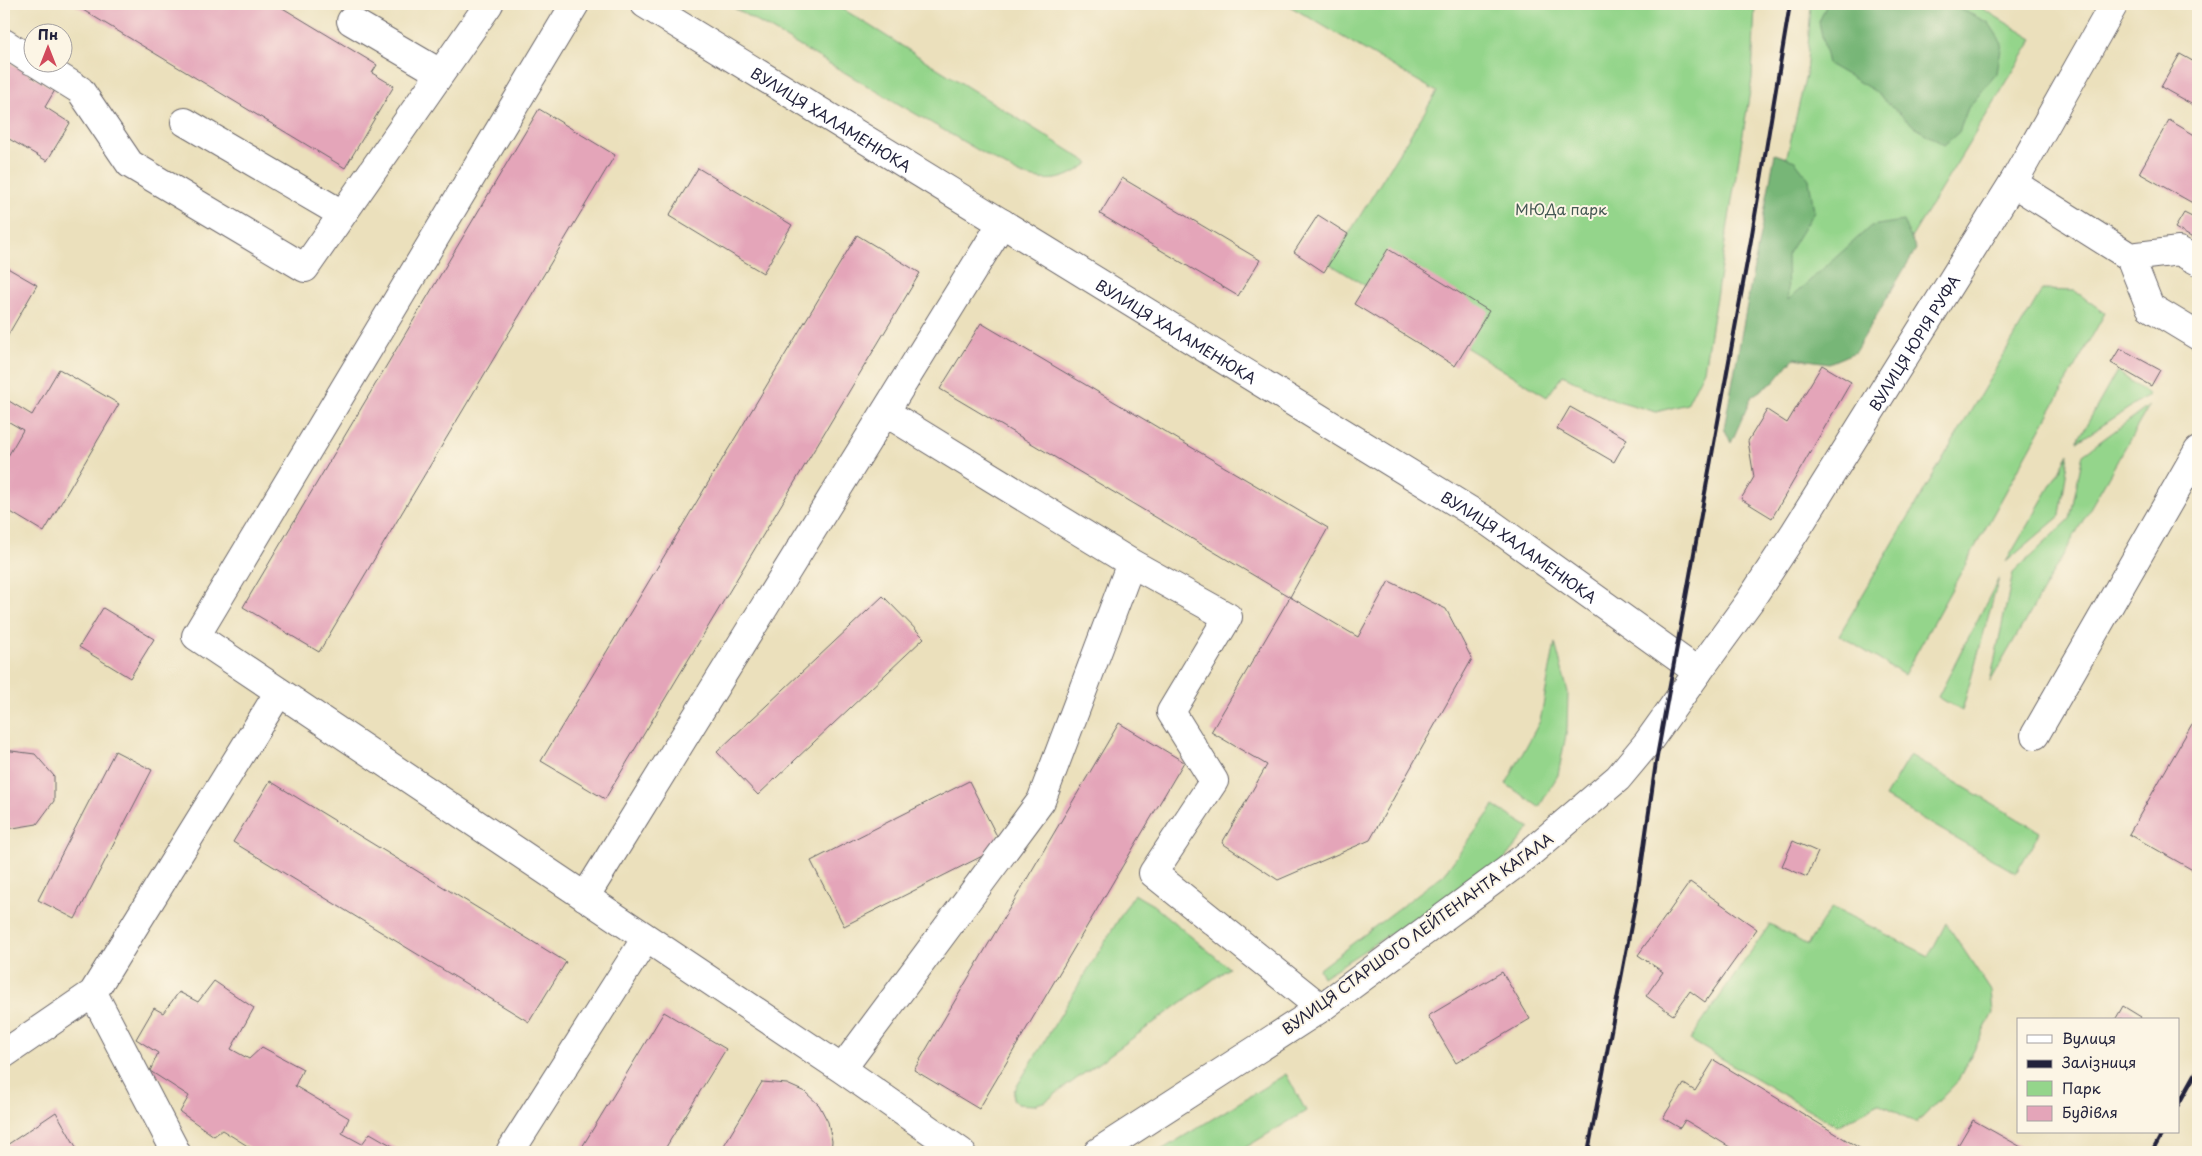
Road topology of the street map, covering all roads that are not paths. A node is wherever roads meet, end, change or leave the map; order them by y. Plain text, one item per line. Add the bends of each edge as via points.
1 (489, 4) edge
2 (575, 4) edge
3 (645, 4) edge
4 (2114, 4) edge
5 (352, 21) dead end
6 (4, 43) edge
7 (22, 54) edge
8 (50, 72) edge
9 (440, 73) junction
10 (185, 122) dead end
11 (2012, 183) junction
12 (342, 214) junction
13 (1002, 223) junction
14 (2130, 257) junction
15 (2198, 261) edge
16 (2198, 336) edge
17 (886, 412) junction
18 (2198, 451) edge
19 (1130, 563) junction
20 (1698, 672) junction
21 (279, 692) junction
22 (2035, 735) dead end
23 (585, 897) junction
24 (646, 938) junction
25 (93, 993) junction
26 (1321, 1008) junction
27 (4, 1054) edge
28 (842, 1070) junction
29 (176, 1152) edge
30 (510, 1152) edge
31 (960, 1152) edge
32 (1098, 1152) edge

1 - 9 main road
2 - 21 main road via 196,636
3 - 13 main road, ВУЛИЦЯ ХАЛАМЕНЮКА
4 - 11 main road, ВУЛИЦЯ ЮРІЯ РУФА
5 - 9 main road
6 - 7 main road
8 - 12 main road via 80,90 130,164 305,268
9 - 12 main road
10 - 12 main road
11 - 14 main road
11 - 20 main road, ВУЛИЦЯ ЮРІЯ РУФА via 1780,555
13 - 17 main road
13 - 20 main road, ВУЛИЦЯ ХАЛАМЕНЮКА via 1490,523
14 - 15 main road via 2179,250
14 - 16 main road via 2150,307
17 - 19 main road
17 - 23 main road
18 - 22 main road
19 - 26 main road via 1228,617 1171,712 1214,781 1153,873
19 - 28 main road via 1041,801
20 - 26 main road, ВУЛИЦЯ СТАРШОГО ЛЕЙТЕНАНТА КАГАЛА via 1618,778 1525,857
21 - 23 main road
21 - 25 main road
23 - 24 main road
24 - 28 main road
24 - 30 main road
25 - 27 main road
25 - 29 main road
26 - 32 main road, ВУЛИЦЯ СТАРШОГО ЛЕЙТЕНАНТА КАГАЛА
28 - 31 main road

